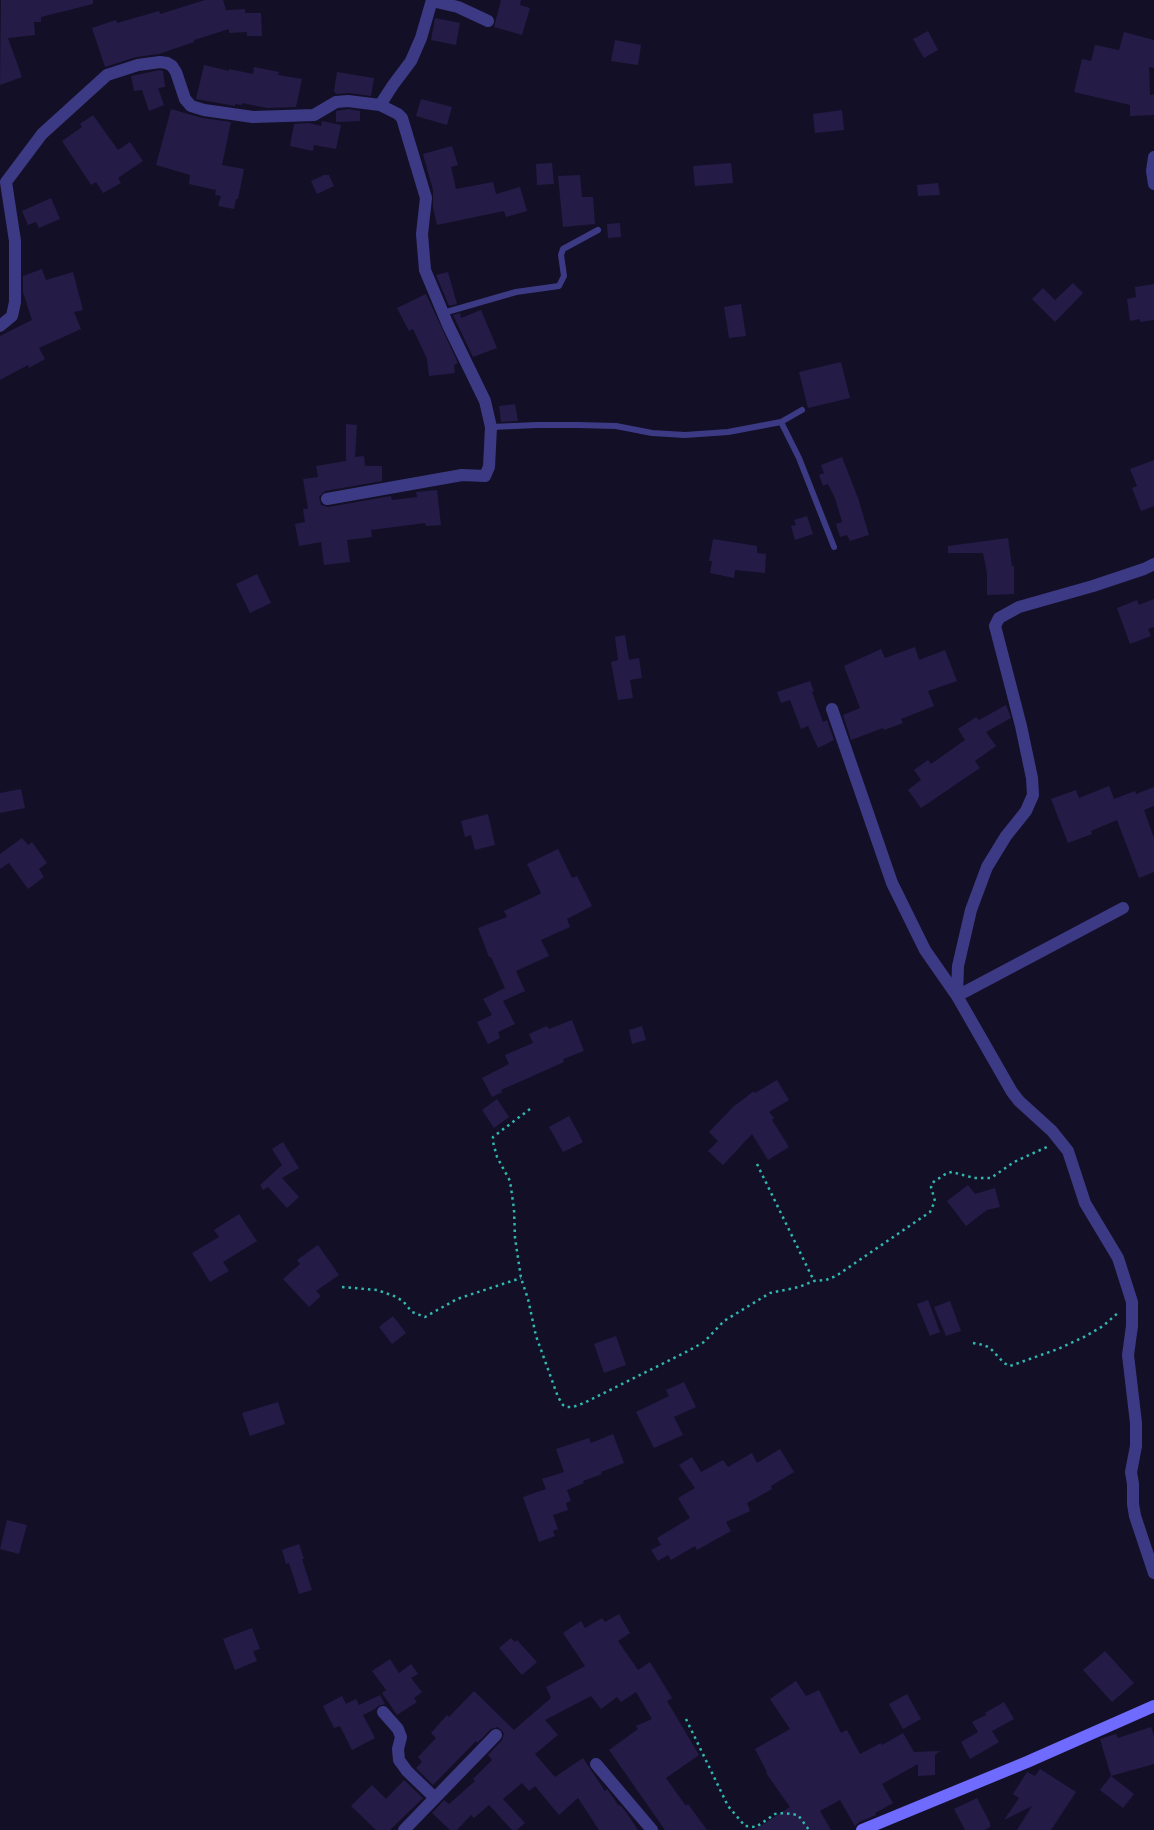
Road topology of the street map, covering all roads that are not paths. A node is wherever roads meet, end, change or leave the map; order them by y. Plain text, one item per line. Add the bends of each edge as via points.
1 (432, 0) edge
2 (488, 21) dead end
3 (380, 105) junction
4 (1154, 157) edge
5 (1154, 184) edge
6 (598, 230) dead end
7 (443, 313) junction
8 (0, 326) edge
9 (802, 410) dead end
10 (781, 422) junction
11 (491, 427) junction
12 (327, 499) dead end
13 (834, 548) dead end
14 (1154, 564) edge
15 (832, 709) dead end
16 (1123, 908) dead end
17 (956, 996) junction
18 (1154, 1573) edge
19 (1154, 1706) edge
20 (383, 1712) dead end
21 (496, 1735) dead end
22 (596, 1764) dead end
23 (435, 1798) junction
24 (404, 1830) edge
25 (652, 1830) edge
26 (862, 1830) edge

1 - 2 street
1 - 3 street via 411,61
3 - 7 street via 402,118 426,198 422,234 425,270
3 - 8 street via 336,102 314,115 253,118 192,106 185,99 176,72 167,63 138,65 107,75 42,134 6,182 15,241 16,302 12,316
4 - 5 street
6 - 7 lane via 563,249 564,276 559,286 516,292
7 - 11 street via 485,401
9 - 10 lane
10 - 11 lane via 728,432 685,435 616,426 537,424
10 - 13 lane via 799,458
11 - 12 street via 489,467 485,476 462,475
14 - 17 street via 1019,607 999,618 995,626 1021,726 1033,795 1026,811 987,867 971,910 958,966
15 - 17 street via 892,883 925,950
16 - 17 street
17 - 18 street via 1018,1101 1062,1141 1074,1166 1085,1203 1118,1258 1132,1302 1128,1355 1136,1422 1131,1472 1133,1504
19 - 26 street
20 - 23 street via 401,1737 399,1760
21 - 23 street
22 - 25 street
23 - 24 street

